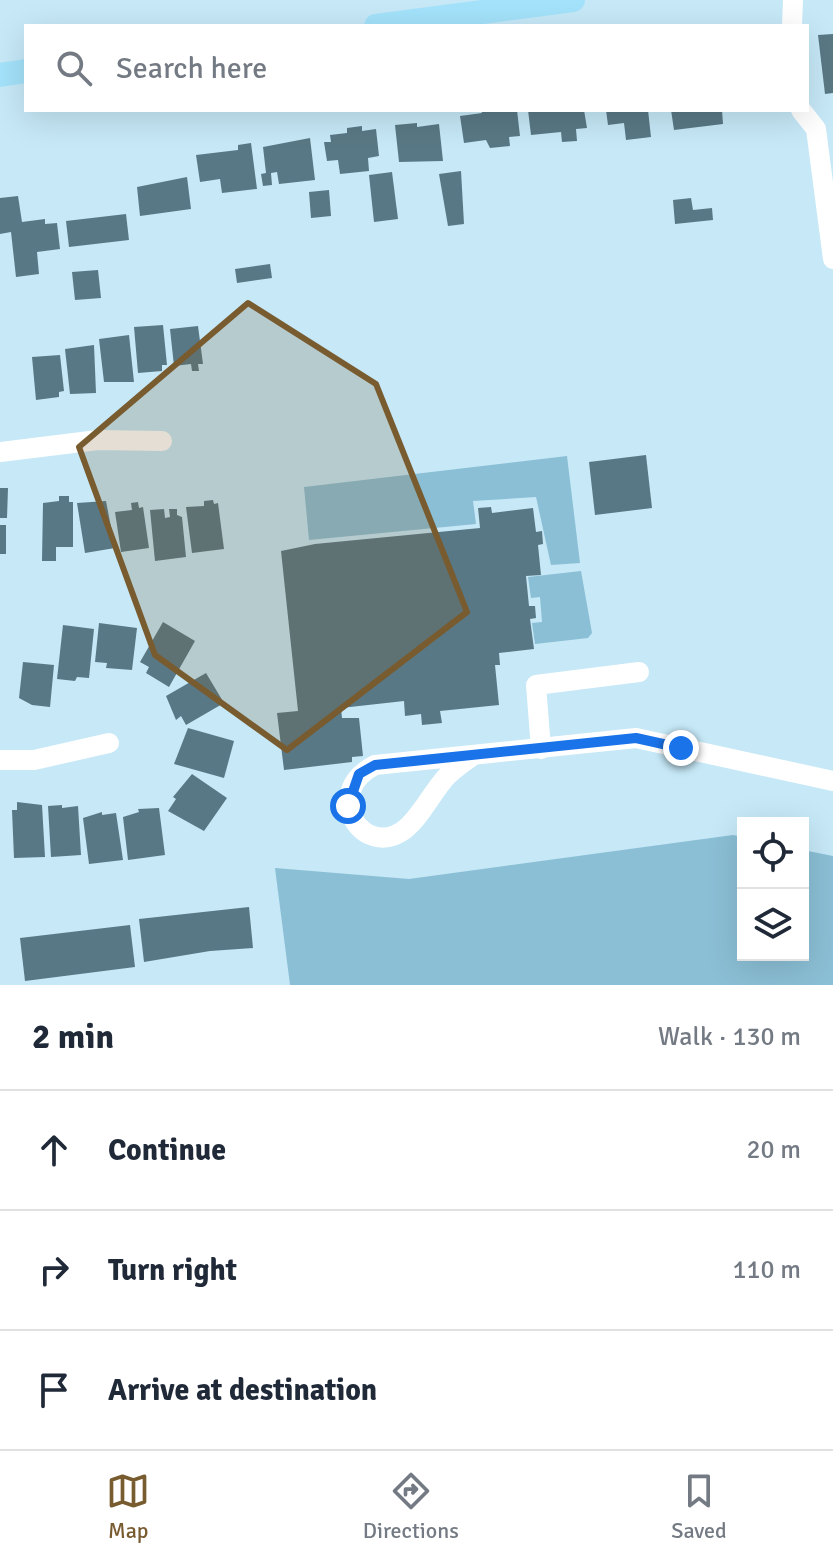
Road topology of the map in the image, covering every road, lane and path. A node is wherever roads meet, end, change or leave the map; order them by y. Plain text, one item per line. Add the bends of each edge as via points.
1 (573, 0) edge
2 (793, 0) edge
3 (470, 7) edge
4 (386, 24) edge
5 (792, 24) edge
6 (24, 71) edge
7 (0, 75) edge
8 (803, 112) edge
9 (833, 259) edge
10 (162, 441) dead end
11 (0, 452) edge
12 (639, 672) dead end
13 (109, 743) dead end
14 (541, 749) junction
15 (472, 756) junction
16 (0, 760) edge
17 (833, 781) edge

1 - 3 main road
2 - 5 street
3 - 4 main road
6 - 7 main road
8 - 9 street via 816,129
10 - 11 street via 98,440
12 - 14 street via 536,685
13 - 16 street via 57,756
14 - 15 street
14 - 17 street via 636,738
15 - 15 street via 375,765 359,774 348,806 352,820 376,836 404,830 448,775

